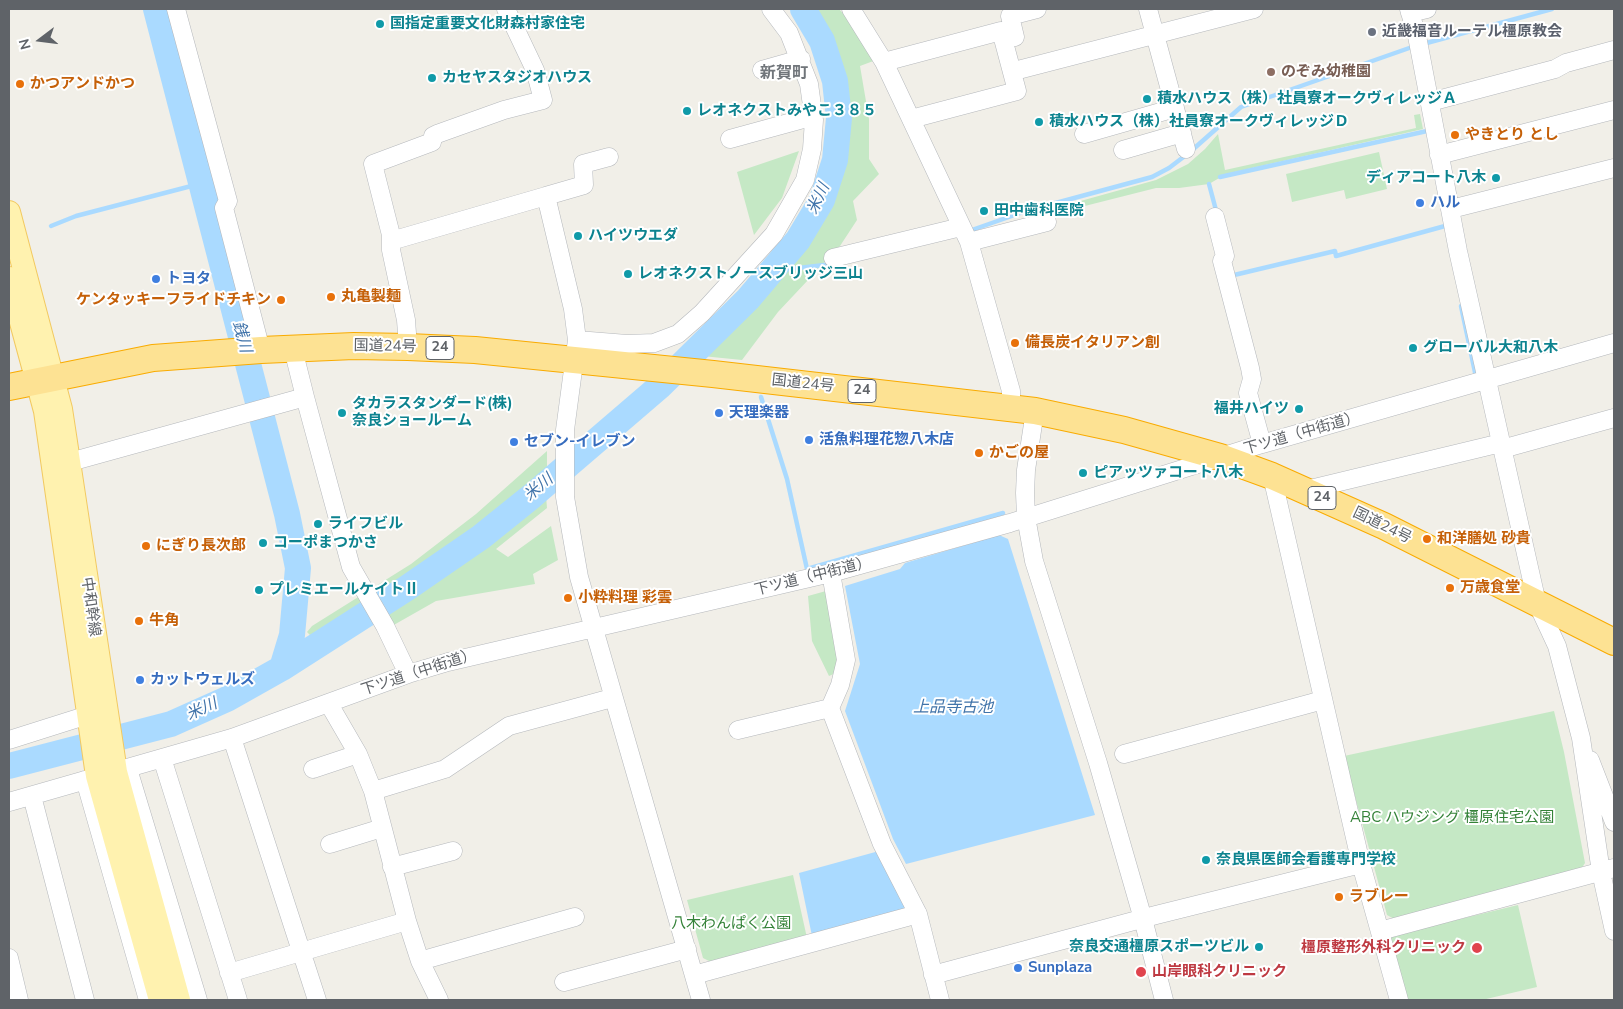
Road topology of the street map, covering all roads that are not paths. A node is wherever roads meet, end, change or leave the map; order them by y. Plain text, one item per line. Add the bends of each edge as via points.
1 (176, 9) edge
2 (506, 9) edge
3 (771, 9) edge
4 (851, 9) edge
5 (1037, 9) edge
6 (1148, 9) edge
7 (1254, 9) edge
8 (1428, 9) edge
9 (1410, 11) edge
10 (1155, 34) junction
11 (1016, 37) dead end
12 (1614, 50) edge
13 (801, 59) junction
14 (884, 62) junction
15 (762, 70) dead end
16 (1018, 70) dead end
17 (1430, 102) junction
18 (1175, 108) junction
19 (1614, 110) edge
20 (814, 116) junction
21 (912, 119) junction
22 (1084, 134) dead end
23 (730, 139) dead end
24 (1123, 150) dead end
25 (1439, 155) junction
26 (609, 157) dead end
27 (1614, 168) edge
28 (546, 196) junction
29 (1451, 209) junction
30 (9, 212) edge
31 (1215, 217) dead end
32 (1047, 222) dead end
33 (965, 235) junction
34 (391, 241) junction
35 (833, 258) dead end
36 (9, 278) edge
37 (1614, 343) edge
38 (408, 346) junction
39 (259, 350) junction
40 (296, 350) junction
41 (575, 350) junction
42 (47, 379) junction
43 (1488, 381) junction
44 (9, 387) edge
45 (305, 397) junction
46 (1023, 409) junction
47 (1614, 418) edge
48 (1262, 444) junction
49 (1502, 446) junction
50 (1220, 457) junction
51 (70, 462) junction
52 (1272, 476) junction
53 (1306, 490) junction
54 (1026, 517) junction
55 (831, 573) junction
56 (1537, 603) junction
57 (593, 628) junction
58 (1614, 642) edge
59 (408, 674) junction
60 (612, 698) junction
61 (1323, 700) junction
62 (329, 704) junction
63 (830, 708) junction
64 (94, 716) junction
65 (738, 730) dead end
66 (232, 738) junction
67 (1581, 738) junction
68 (9, 740) edge
69 (358, 754) junction
70 (1124, 754) dead end
71 (162, 758) junction
72 (313, 769) dead end
73 (106, 771) junction
74 (373, 791) junction
75 (32, 796) junction
76 (9, 802) edge
77 (1614, 822) edge
78 (382, 828) junction
79 (330, 844) dead end
80 (454, 851) dead end
81 (1361, 864) junction
82 (392, 867) junction
83 (1608, 870) edge
84 (136, 883) junction
85 (918, 914) junction
86 (575, 917) dead end
87 (1143, 919) junction
88 (407, 921) junction
89 (1380, 931) junction
90 (1614, 931) edge
91 (687, 949) junction
92 (301, 951) junction
93 (9, 958) edge
94 (420, 962) junction
95 (228, 973) junction
96 (694, 975) junction
97 (933, 975) junction
98 (564, 982) dead end
99 (20, 1000) edge
100 (85, 1000) edge
101 (148, 1000) edge
102 (160, 1000) edge
103 (179, 1000) edge
104 (198, 1000) edge
105 (238, 1000) edge
106 (317, 1000) edge
107 (438, 1000) edge
108 (701, 1000) edge
109 (940, 1000) edge
110 (1164, 1000) edge
111 (1399, 1000) edge

1 - 39 street via 228,201 224,208
2 - 34 street via 535,70 543,100 437,134 432,142 373,164
3 - 13 street via 789,33
4 - 14 street
5 - 11 street via 1010,16
6 - 10 street
7 - 10 street
8 - 9 street
9 - 17 street
10 - 16 street
10 - 18 street
12 - 17 street
13 - 15 street
13 - 20 street
14 - 21 street
14 - 21 street via 1001,31 1017,91
17 - 25 street
18 - 22 street
18 - 24 street via 1184,141
19 - 25 street
20 - 23 street
20 - 41 street via 812,149 805,180 774,234 702,313 678,334 654,343
21 - 33 street
25 - 29 street
26 - 28 street via 583,164 584,185
27 - 29 street
28 - 34 street
28 - 41 street via 573,309
29 - 43 street
30 - 42 main road, 中和幹線
31 - 48 street via 1225,256 1222,261 1250,368 1252,379 1248,393
32 - 33 street
33 - 35 street
33 - 46 street via 1011,391
34 - 38 street
36 - 42 main road, 中和幹線
37 - 43 street, 下ツ道（中街道） via 1498,375
38 - 40 highway, 国道24号 / 24
38 - 41 highway, 国道24号 / 24
39 - 40 highway, 国道24号 / 24
39 - 42 highway, 国道24号 / 24 via 153,358
40 - 45 street
41 - 46 highway, 国道24号 / 24 via 622,366
41 - 57 street via 566,417 564,497 579,577
42 - 44 highway, 国道24号 / 24
42 - 51 main road, 中和幹線
42 - 64 main road, 中和幹線 via 45,411
43 - 48 street, 下ツ道（中街道）
43 - 49 street
45 - 51 street
45 - 59 street via 351,567
46 - 50 highway, 国道24号 / 24 via 1124,430
46 - 54 street
47 - 49 street
48 - 50 street, 下ツ道（中街道）
49 - 53 street
49 - 56 street
50 - 52 highway, 国道24号 / 24
50 - 54 street, 下ツ道（中街道）
51 - 64 main road, 中和幹線
52 - 53 highway, 国道24号 / 24
52 - 61 street
53 - 56 highway, 国道24号 / 24
54 - 55 street, 下ツ道（中街道）
54 - 87 street via 1034,561
55 - 57 street, 下ツ道（中街道）
55 - 63 street via 846,660
56 - 58 highway, 国道24号 / 24
56 - 67 street via 1557,646
57 - 59 street, 下ツ道（中街道） via 499,648
57 - 60 street
59 - 62 street, 下ツ道（中街道）
60 - 74 street via 509,726 445,770
60 - 91 street
61 - 70 street
61 - 81 street
62 - 66 street, 下ツ道（中街道）
62 - 69 street
63 - 65 street
63 - 85 street via 882,844
64 - 68 street
64 - 73 main road, 中和幹線
66 - 71 street, 下ツ道（中街道）
66 - 92 street
67 - 77 street
67 - 83 street
69 - 72 street
69 - 74 street
71 - 73 street, 下ツ道（中街道）
71 - 95 street
73 - 75 street, 下ツ道（中街道）
73 - 84 main road, 中和幹線
73 - 101 street
73 - 104 street
74 - 78 street
75 - 76 street, 下ツ道（中街道）
75 - 100 street
78 - 79 street
78 - 82 street
80 - 82 street
81 - 87 street
81 - 89 street
82 - 88 street
83 - 89 street
83 - 90 street
84 - 102 main road, 中和幹線
84 - 103 main road, 中和幹線
85 - 96 street
85 - 97 street
86 - 94 street
87 - 97 street
87 - 110 street
88 - 92 street
88 - 94 street
89 - 111 street
91 - 96 street
91 - 98 street
92 - 95 street
92 - 106 street
93 - 99 street
94 - 107 street
95 - 105 street
96 - 108 street
97 - 109 street

